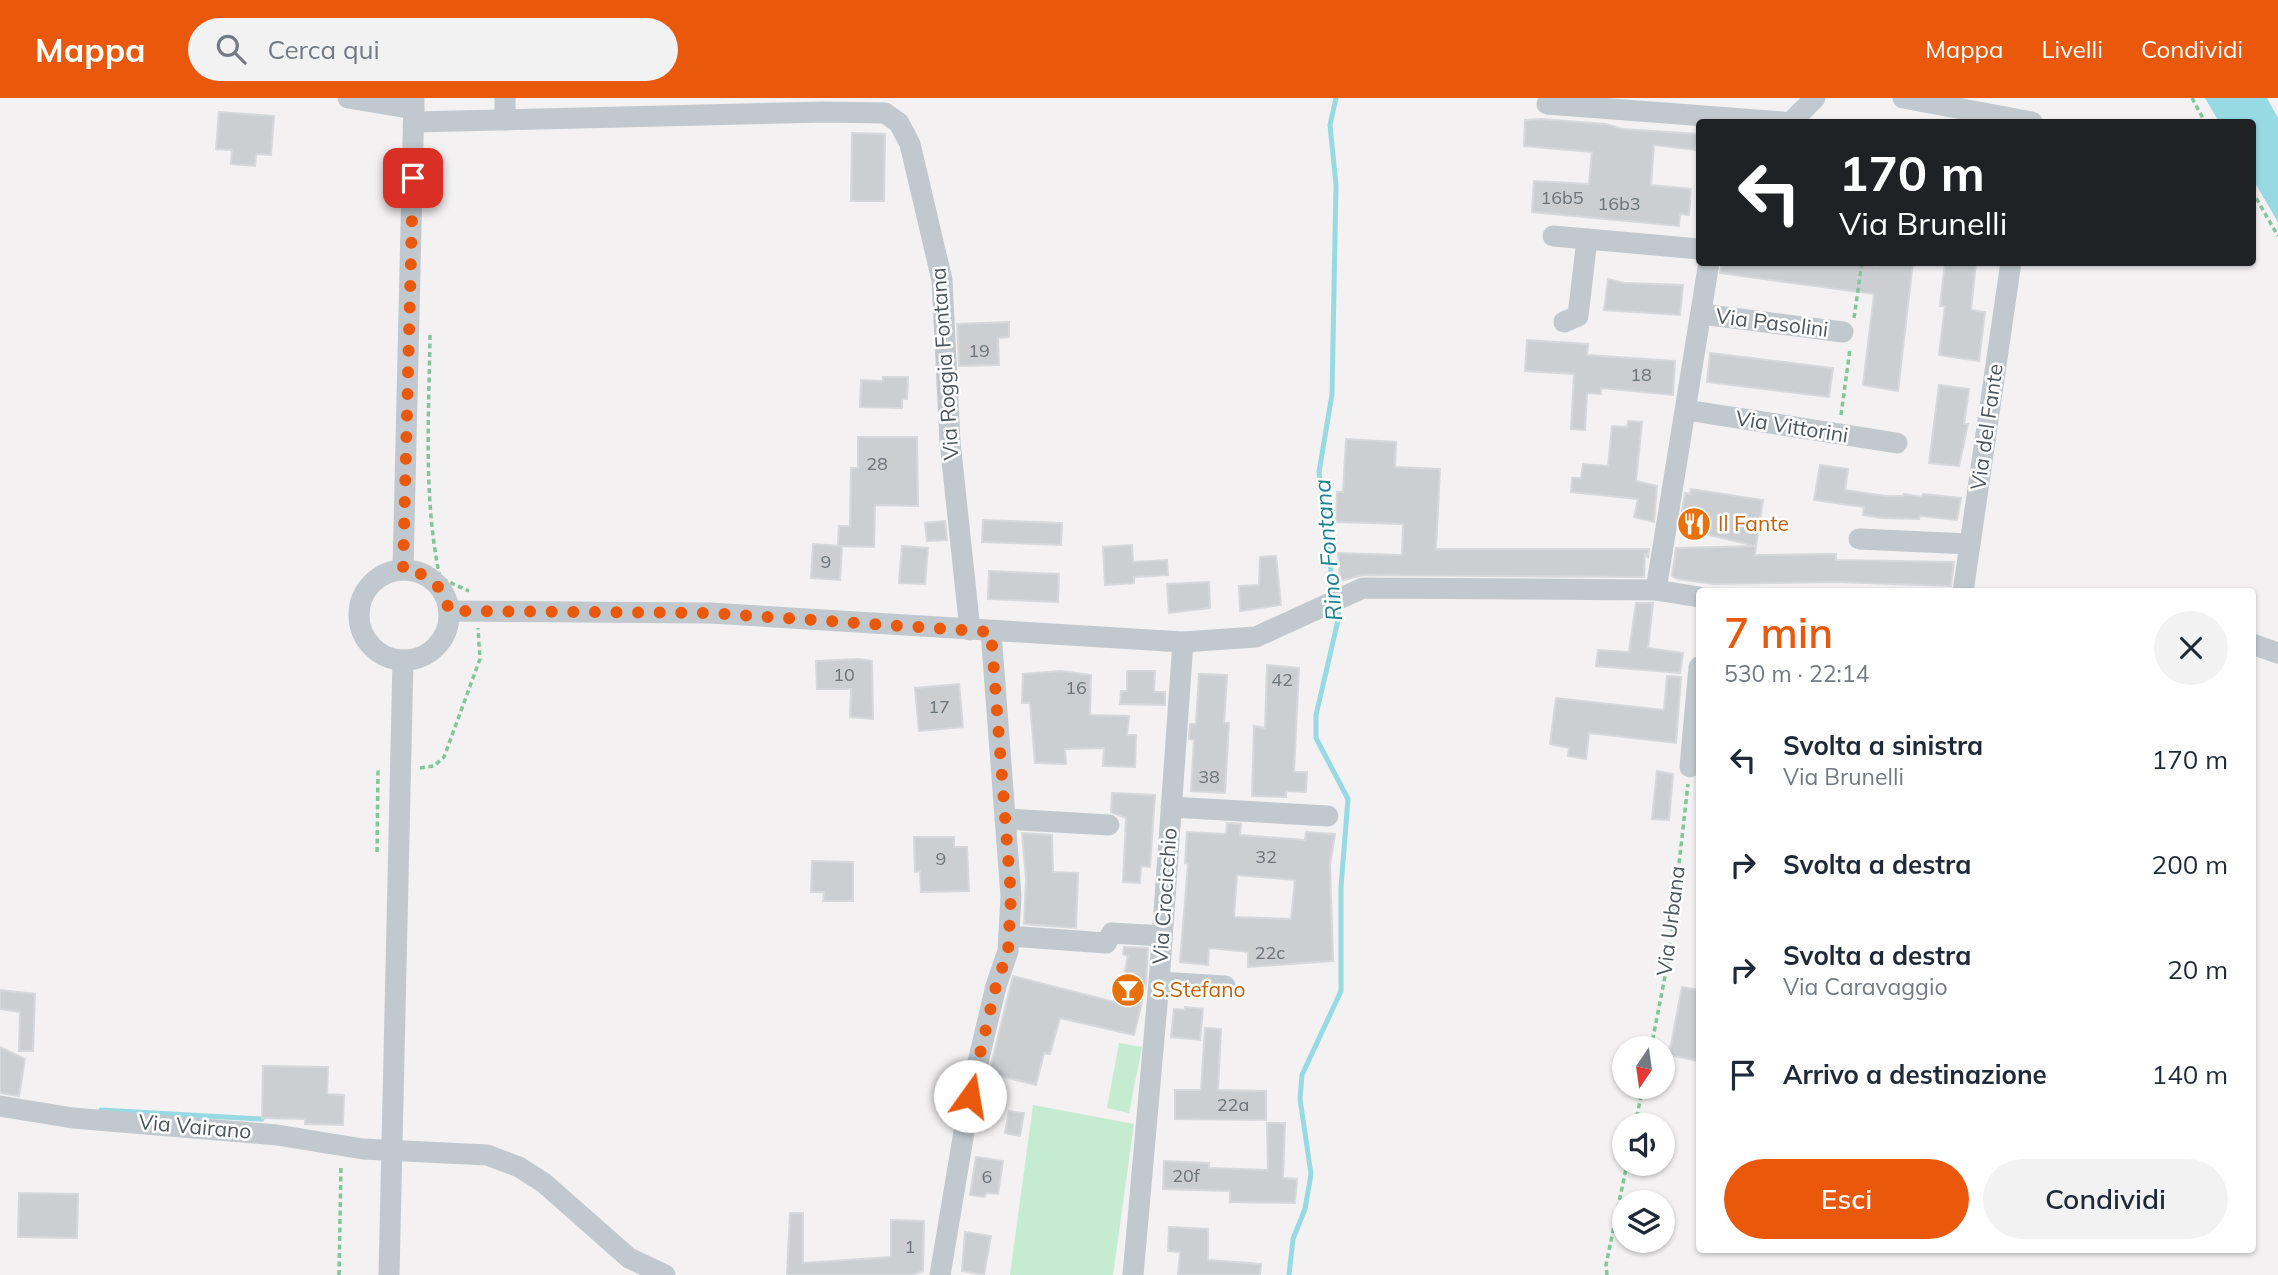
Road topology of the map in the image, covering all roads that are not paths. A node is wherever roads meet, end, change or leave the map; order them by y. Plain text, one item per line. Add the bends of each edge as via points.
1 (348, 98) edge
2 (505, 98) edge
3 (1815, 98) edge
4 (1903, 98) edge
5 (1547, 104) dead end
6 (414, 110) edge
7 (1744, 119) edge
8 (1794, 119) edge
9 (2026, 119) edge
10 (505, 120) junction
11 (1553, 236) dead end
12 (1587, 239) junction
13 (1696, 249) edge
14 (1708, 266) edge
15 (2010, 266) edge
16 (1701, 314) junction
17 (1564, 322) dead end
18 (1843, 332) dead end
19 (1686, 410) junction
20 (1897, 443) dead end
21 (1859, 539) dead end
22 (1970, 544) junction
23 (403, 570) junction
24 (1964, 588) edge
25 (1656, 590) junction
26 (1696, 597) edge
27 (449, 611) junction
28 (981, 631) junction
29 (1183, 642) junction
30 (2256, 645) edge
31 (2278, 653) edge
32 (403, 660) junction
33 (1696, 700) edge
34 (1690, 767) road end
35 (1171, 807) junction
36 (1328, 816) dead end
37 (1005, 819) junction
38 (1109, 825) dead end
39 (1009, 936) junction
40 (1162, 936) junction
41 (1159, 982) junction
42 (1225, 986) dead end
43 (0, 1106) edge
44 (390, 1150) junction
45 (389, 1275) edge
46 (665, 1275) edge
47 (940, 1275) edge
48 (1133, 1275) edge

1 - 6 street, Via Roggia Fontana
2 - 10 street
3 - 8 street
4 - 9 street
5 - 7 street
6 - 10 street, Via Roggia Fontana
6 - 23 street
10 - 28 street, Via Roggia Fontana via 824,112 885,113 899,123 910,144 942,280 950,442
11 - 12 street
12 - 13 street
12 - 17 street via 1578,316
14 - 16 street
15 - 22 street, Via del Fante
16 - 18 street, Via Pasolini
16 - 19 street
19 - 20 street, Via Vittorini
19 - 25 street
21 - 22 street
22 - 24 street, Via del Fante
23 - 27 street via 429,577 446,598
23 - 32 street via 374,580 359,607 362,629 374,649
25 - 26 street
25 - 29 street via 1363,588 1256,637
27 - 28 street via 710,613
27 - 32 street via 448,626 436,646 418,658
28 - 29 street
28 - 37 street
29 - 35 street, Via Crocicchio
30 - 31 street
32 - 44 street
33 - 34 street
35 - 36 street
35 - 40 street, Via Crocicchio
37 - 38 street
37 - 39 street
39 - 40 street via 1106,943 1112,933
39 - 47 street via 970,1096
40 - 41 street, Via Crocicchio
41 - 42 street
41 - 48 street, Via Crocicchio
43 - 44 street, Via Vairano via 73,1118 277,1135
44 - 45 street
44 - 46 street via 487,1156 519,1167 544,1183 629,1258

